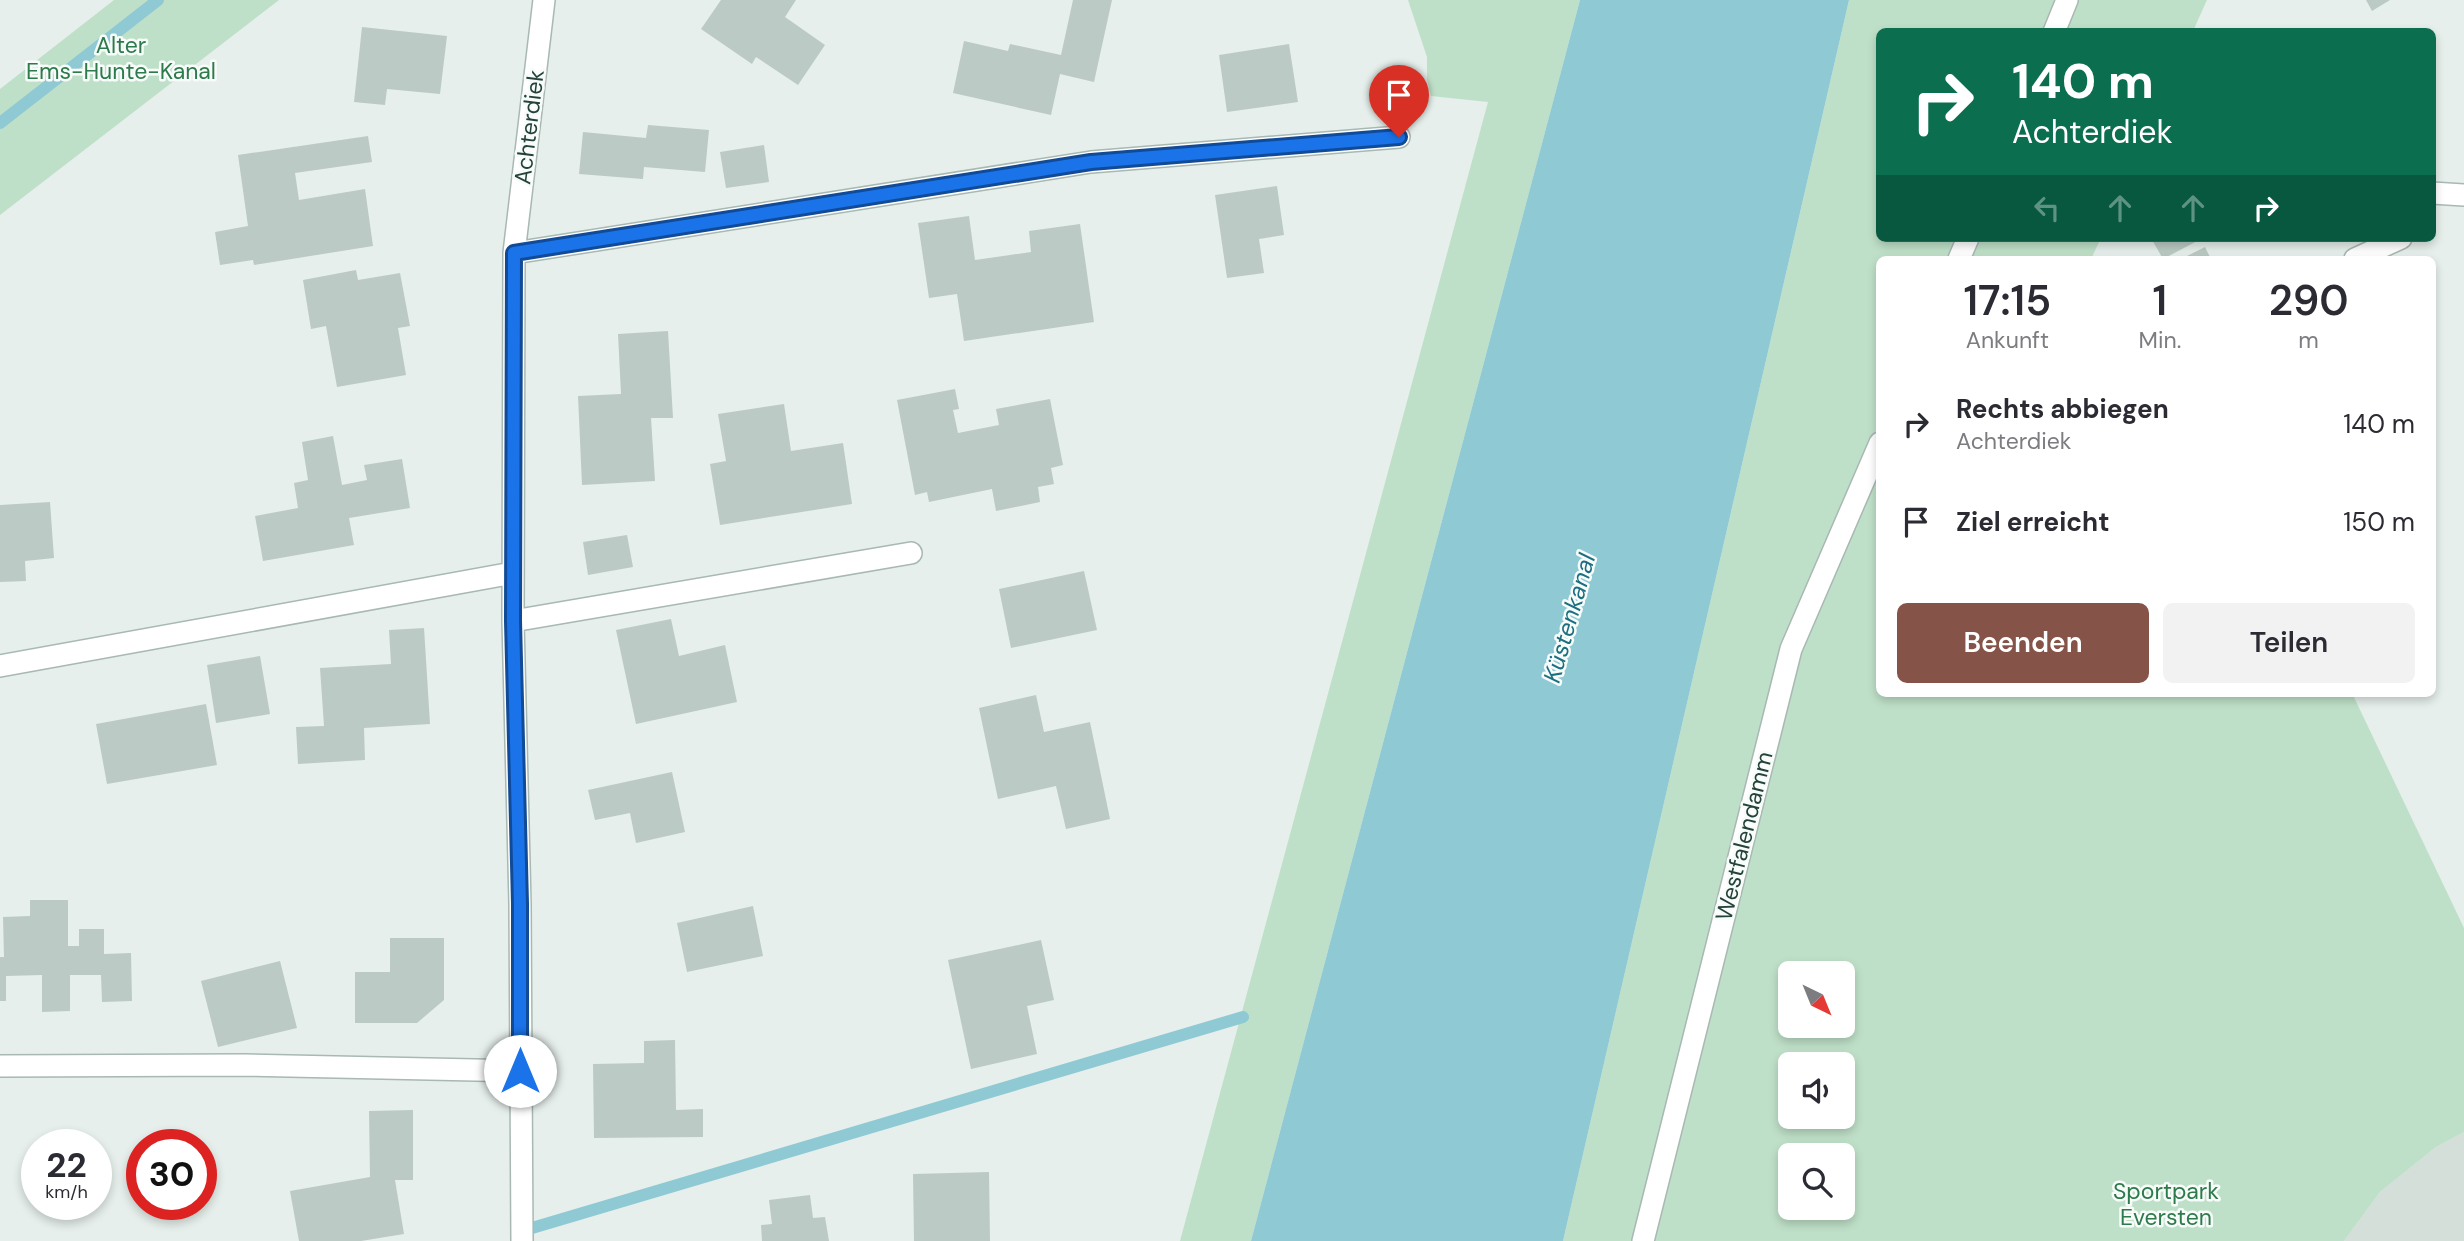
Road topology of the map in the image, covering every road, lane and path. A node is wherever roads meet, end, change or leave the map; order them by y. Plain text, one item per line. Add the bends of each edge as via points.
1 (544, 0) edge
2 (2067, 0) edge
3 (2056, 28) edge
4 (1399, 137) dead end
5 (2436, 193) edge
6 (2464, 195) edge
7 (2392, 242) edge
8 (514, 253) junction
9 (2362, 256) edge
10 (1876, 452) edge
11 (911, 553) dead end
12 (513, 573) junction
13 (513, 621) junction
14 (0, 666) edge
15 (0, 1066) edge
16 (520, 1071) junction
17 (522, 1241) edge
18 (1643, 1241) edge

1 - 8 street, Achterdiek
2 - 3 street
4 - 8 street via 1091,162
5 - 6 street
7 - 9 street
8 - 12 street, Achterdiek
10 - 18 street, Westfalendamm via 1791,649
11 - 13 street
12 - 13 street, Achterdiek
12 - 14 street
13 - 16 street, Achterdiek
15 - 16 street
16 - 17 street, Achterdiek

